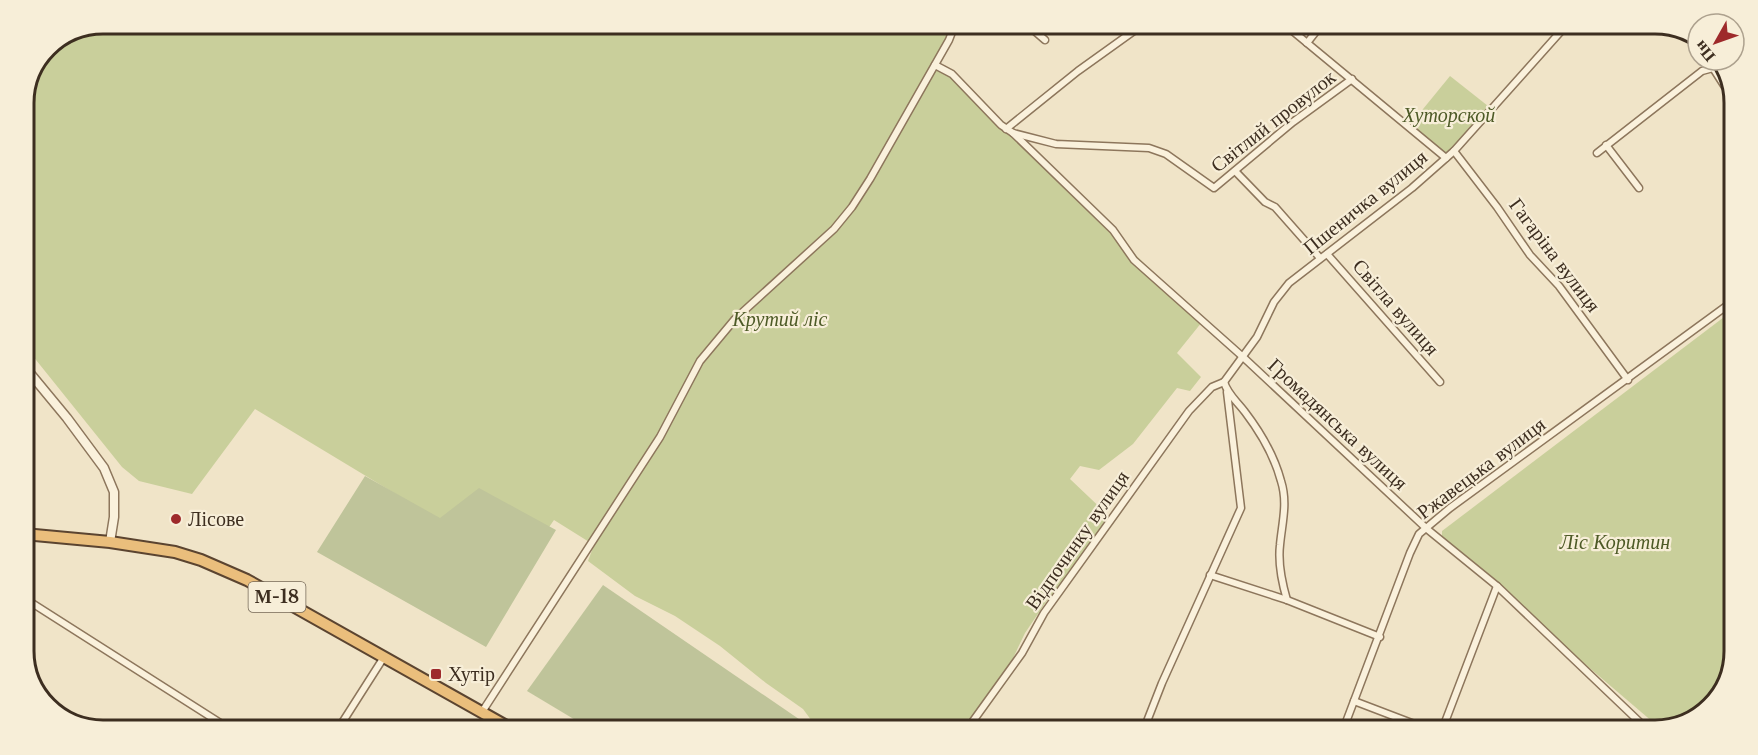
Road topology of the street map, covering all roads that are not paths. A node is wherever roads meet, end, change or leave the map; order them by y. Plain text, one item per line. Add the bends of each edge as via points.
1 (952, 34) edge
2 (1038, 34) edge
3 (1130, 34) edge
4 (1296, 34) edge
5 (1314, 34) edge
6 (1559, 34) edge
7 (1045, 40) dead end
8 (1307, 43) junction
9 (935, 65) junction
10 (1701, 72) edge
11 (1352, 79) junction
12 (1006, 129) junction
13 (1013, 133) junction
14 (1606, 146) junction
15 (1454, 151) junction
16 (1597, 153) dead end
17 (1446, 158) junction
18 (1235, 171) junction
19 (1639, 188) dead end
20 (1328, 254) junction
21 (1320, 258) junction
22 (1723, 309) edge
23 (1243, 357) junction
24 (35, 379) edge
25 (1628, 380) junction
26 (1224, 382) junction
27 (1440, 382) dead end
28 (1227, 392) junction
29 (1427, 529) junction
30 (35, 535) edge
31 (110, 542) junction
32 (1210, 575) junction
33 (1497, 586) junction
34 (1287, 600) junction
35 (35, 605) edge
36 (1380, 637) junction
37 (384, 657) junction
38 (1354, 701) junction
39 (482, 712) junction
40 (216, 720) edge
41 (344, 720) edge
42 (495, 720) edge
43 (974, 720) edge
44 (1147, 720) edge
45 (1347, 720) edge
46 (1404, 720) edge
47 (1446, 720) edge
48 (1637, 720) edge

1 - 9 street
2 - 7 street
3 - 12 street
4 - 8 street
5 - 8 street
6 - 15 street, Пшеничка вулиця
8 - 11 street
9 - 12 street via 952,74
9 - 39 street via 852,207 834,229 735,319 700,361 660,437
10 - 14 street
11 - 17 street
11 - 18 street, Світлий провулок
12 - 13 street
13 - 18 street, Світлий провулок via 1056,144 1149,148 1166,154 1214,188
13 - 23 street, Громадянська вулиця via 1113,230 1134,260
14 - 16 street
14 - 19 street
15 - 17 street, Пшеничка вулиця
15 - 25 street, Гагаріна вулиця
17 - 20 street, Пшеничка вулиця
18 - 21 street via 1275,207
20 - 21 street, Пшеничка вулиця
20 - 27 street, Світла вулиця
21 - 23 street, Пшеничка вулиця via 1289,283 1274,302
22 - 25 street, Ржавецька вулиця
23 - 26 street, Пшеничка вулиця
23 - 29 street, Громадянська вулиця
24 - 31 street via 104,468 114,492
25 - 29 street, Ржавецька вулиця via 1450,508
26 - 28 street
26 - 43 street, Відпочинку вулиця via 1212,387 1189,411 1044,613 1022,653
28 - 32 street via 1241,508
28 - 34 street via 1264,439 1282,485 1286,510 1280,547
29 - 33 street, Громадянська вулиця
29 - 36 street, Ржавецька вулиця via 1419,534 1410,554
30 - 31 highway, М-18
31 - 37 highway, М-18 via 201,560 248,580
32 - 34 street
32 - 44 street
33 - 47 street
33 - 48 street, Громадянська вулиця
34 - 36 street
35 - 40 street
36 - 38 street, Ржавецька вулиця
37 - 39 highway, М-18
37 - 41 street
38 - 45 street, Ржавецька вулиця
38 - 46 street
39 - 42 highway, М-18

